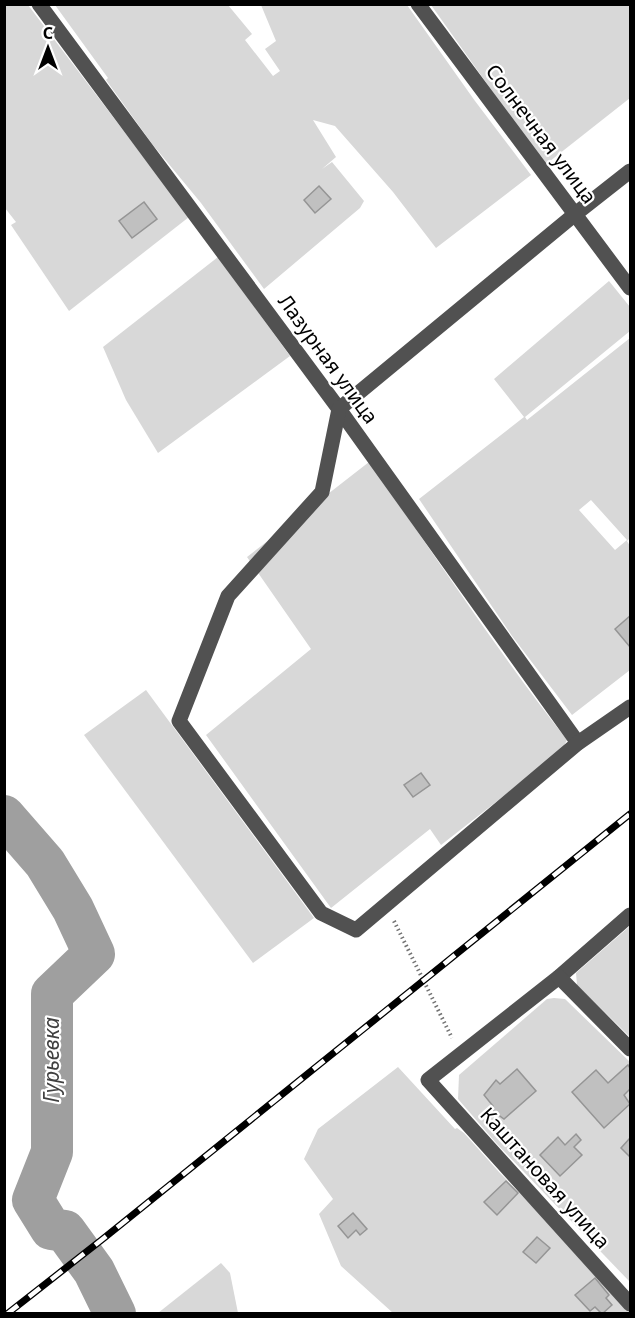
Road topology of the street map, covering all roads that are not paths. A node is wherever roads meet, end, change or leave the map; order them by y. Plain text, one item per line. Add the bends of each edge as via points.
1 (39, 4) edge
2 (418, 4) edge
3 (630, 171) edge
4 (574, 215) junction
5 (630, 288) edge
6 (339, 409) junction
7 (630, 707) edge
8 (578, 743) junction
9 (630, 915) edge
10 (559, 977) junction
11 (630, 1049) edge
12 (630, 1304) edge

1 - 6 street, Лазурная улица
2 - 4 street, Солнечная улица
3 - 4 street
4 - 5 street, Солнечная улица
4 - 6 street
6 - 8 street, Лазурная улица
6 - 8 street via 322,492 228,596 179,721 321,913 356,930
7 - 8 street
9 - 10 street
10 - 11 street
10 - 12 street, Каштановая улица via 428,1080

